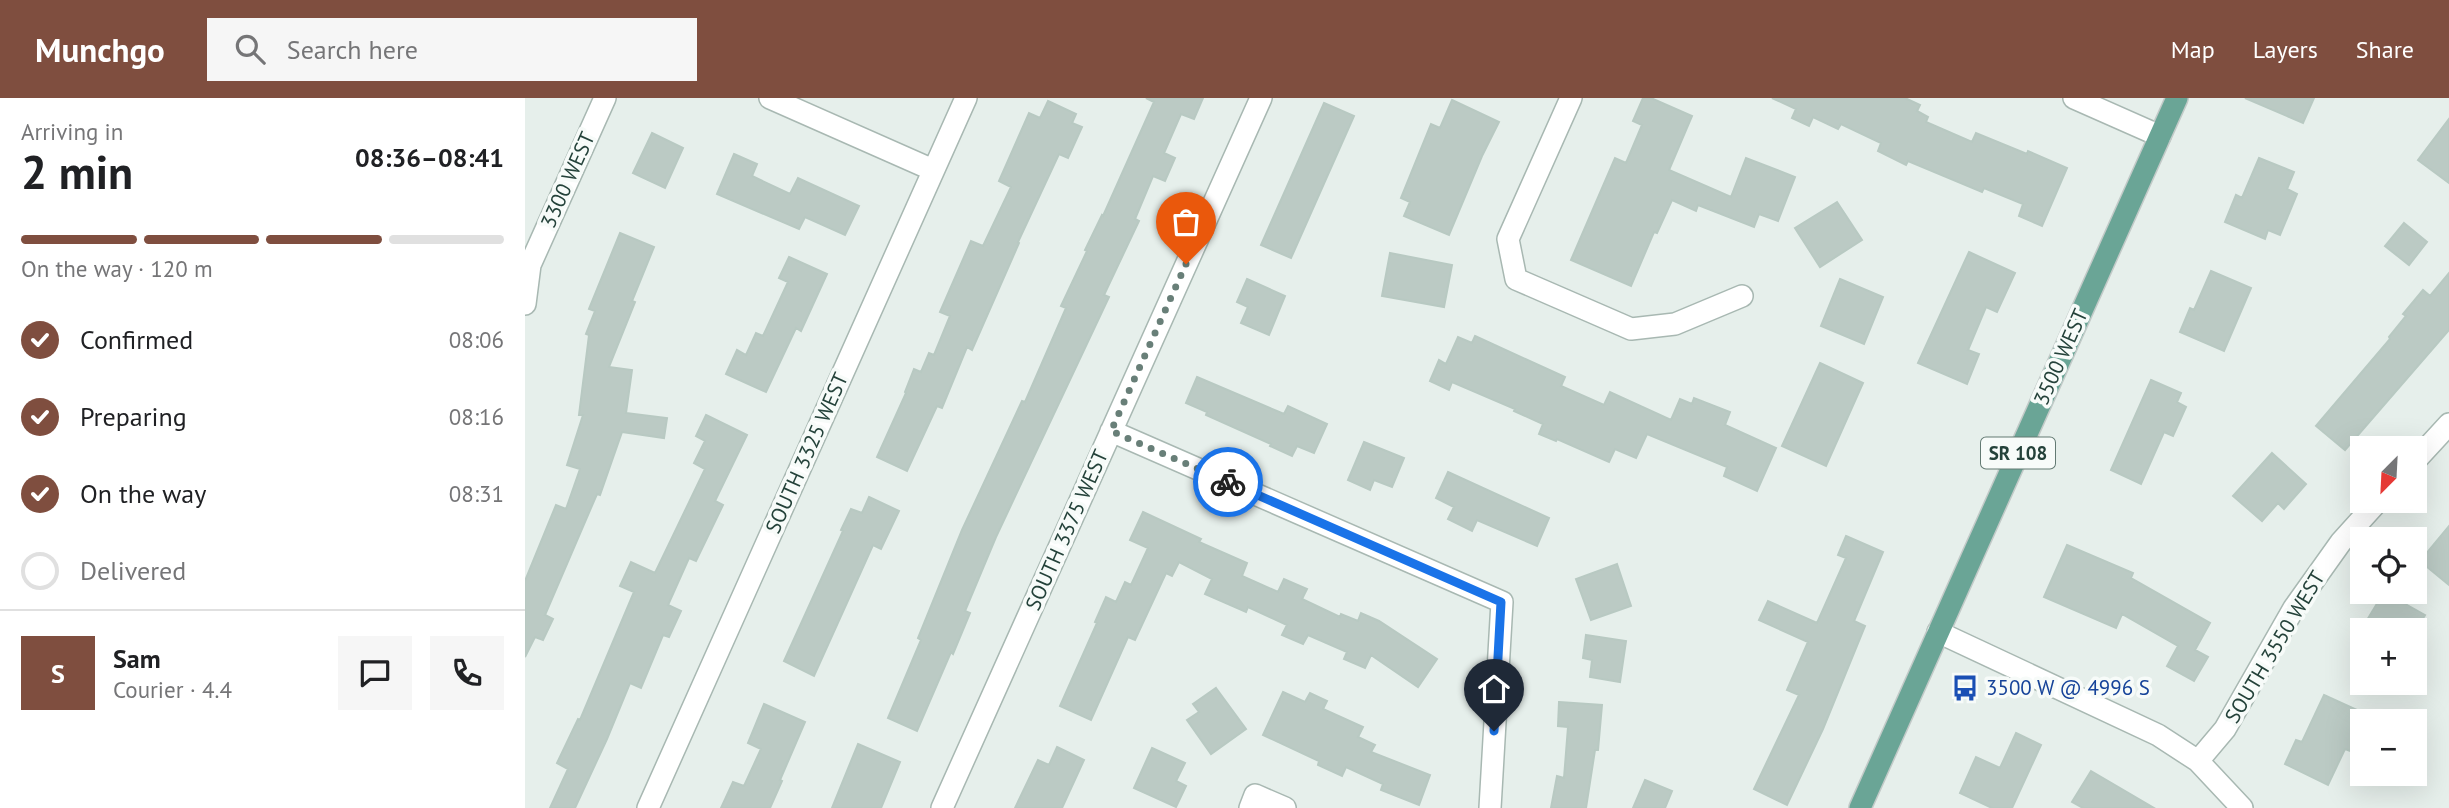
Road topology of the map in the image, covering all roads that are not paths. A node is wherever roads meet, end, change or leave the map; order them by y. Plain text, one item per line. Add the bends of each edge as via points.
1 (605, 98) edge
2 (770, 98) edge
3 (966, 98) edge
4 (1261, 98) edge
5 (1571, 98) edge
6 (2074, 98) edge
7 (2176, 98) edge
8 (2160, 136) junction
9 (933, 170) junction
10 (1742, 296) dead end
11 (525, 304) edge
12 (2449, 424) edge
13 (1111, 431) junction
14 (2427, 448) edge
15 (2367, 513) edge
16 (1938, 632) junction
17 (2199, 761) junction
18 (1252, 801) edge
19 (648, 808) edge
20 (942, 808) edge
21 (1285, 808) edge
22 (1490, 808) edge
23 (1860, 808) edge
24 (2242, 808) edge

1 - 11 street, 3300 WEST via 530,265
2 - 9 street
3 - 9 street, SOUTH 3325 WEST
4 - 13 street, SOUTH 3375 WEST
5 - 10 street via 1508,239 1516,279 1631,330 1675,324
6 - 8 street
7 - 8 main road, 3500 WEST / SR 108
8 - 16 main road, 3500 WEST / SR 108
9 - 19 street, SOUTH 3325 WEST
12 - 14 street
13 - 20 street, SOUTH 3375 WEST
13 - 22 street via 1501,602
15 - 17 street, SOUTH 3550 WEST via 2294,608 2225,730
16 - 17 street via 2158,735
16 - 23 main road, 3500 WEST / SR 108
17 - 24 street
18 - 21 street

